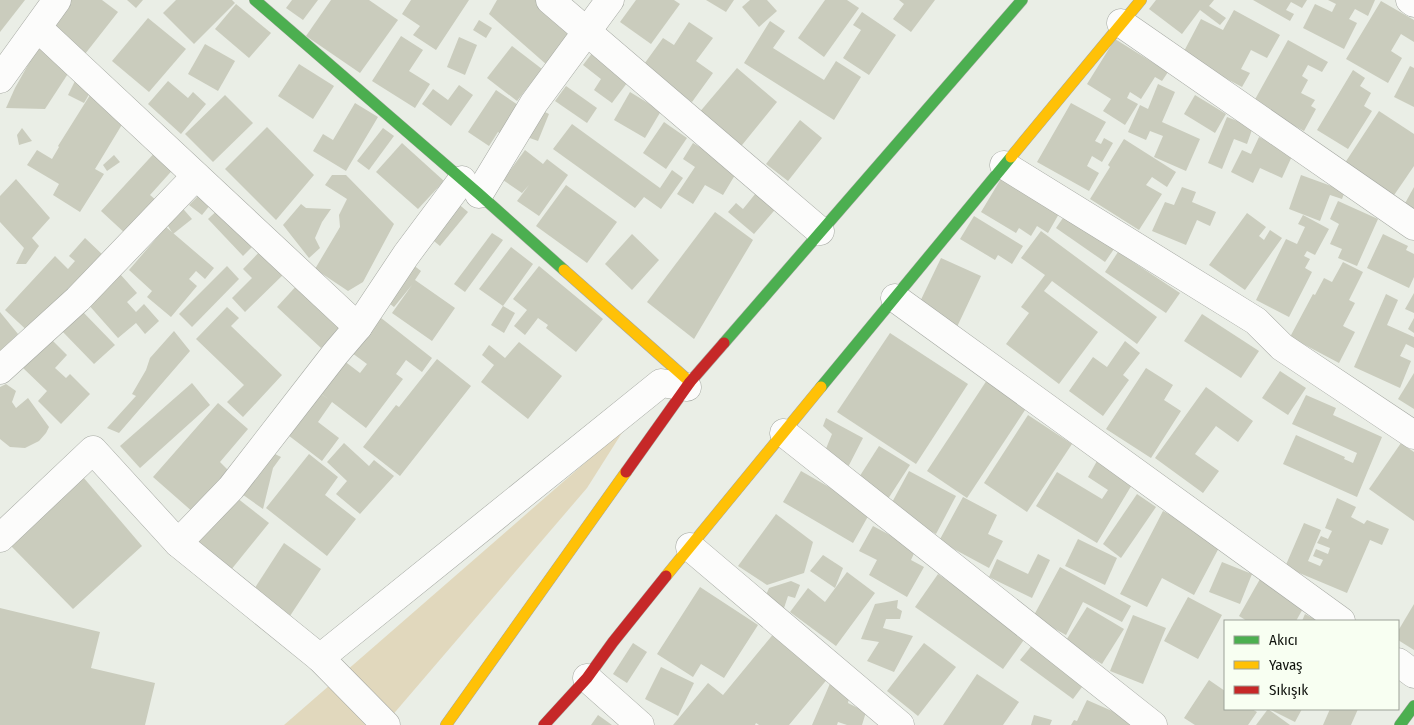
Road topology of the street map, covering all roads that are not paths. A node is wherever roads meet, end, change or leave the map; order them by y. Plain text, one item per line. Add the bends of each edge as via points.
1 (58, 0) edge
2 (255, 0) edge
3 (550, 0) edge
4 (610, 0) edge
5 (1022, 0) edge
6 (1141, 0) edge
7 (1410, 0) edge
8 (1414, 3) edge
9 (1121, 24) junction
10 (38, 28) junction
11 (586, 30) junction
12 (0, 79) edge
13 (1004, 165) junction
14 (196, 176) junction
15 (470, 187) junction
16 (1414, 226) edge
17 (820, 231) junction
18 (895, 298) junction
19 (358, 327) junction
20 (0, 370) edge
21 (689, 385) junction
22 (784, 433) junction
23 (1414, 435) edge
24 (0, 538) edge
25 (178, 543) junction
26 (690, 548) junction
27 (1340, 620) edge
28 (320, 658) junction
29 (1399, 663) edge
30 (1414, 674) edge
31 (587, 678) junction
32 (1414, 706) edge
33 (386, 725) edge
34 (446, 725) edge
35 (544, 725) edge
36 (640, 725) edge
37 (900, 725) edge
38 (1153, 725) edge
39 (1400, 725) edge

1 - 10 street
2 - 15 main road
3 - 11 street
4 - 11 street
5 - 17 main road
6 - 9 main road
7 - 8 street
9 - 13 main road
9 - 16 street
10 - 12 street
10 - 14 street
11 - 15 street
11 - 17 street
13 - 18 main road
13 - 23 street via 1256,321 1282,347
14 - 19 street
14 - 20 street via 78,299
15 - 19 street via 406,255
15 - 21 main road
17 - 21 main road
18 - 22 main road
18 - 27 street
19 - 25 street via 231,488
21 - 28 street via 661,383
21 - 34 main road
22 - 26 main road
22 - 38 street
24 - 25 street via 93,450
25 - 28 street
26 - 31 main road
26 - 37 street
28 - 33 street
29 - 30 street
31 - 35 main road
31 - 36 street
32 - 39 main road

